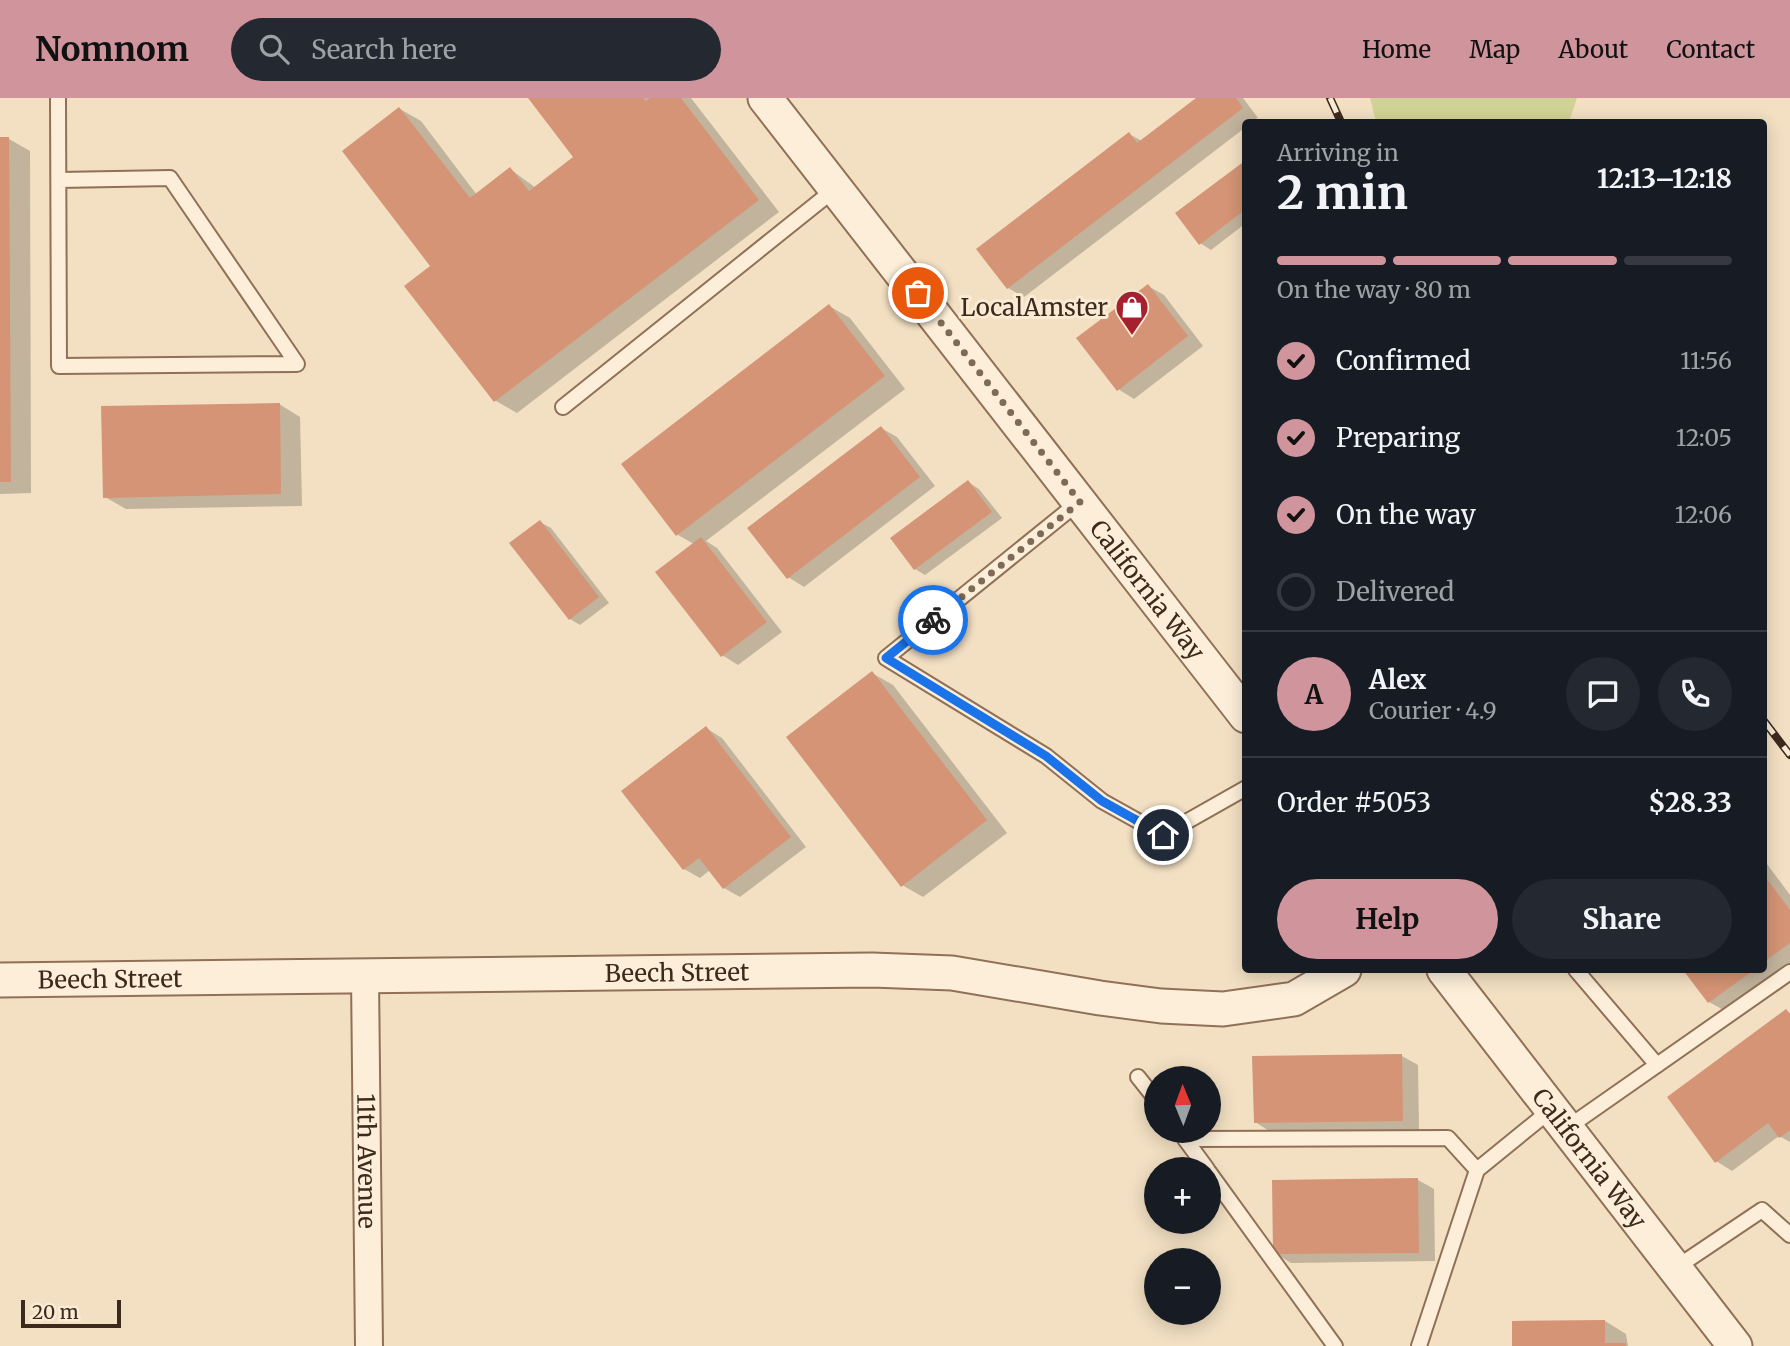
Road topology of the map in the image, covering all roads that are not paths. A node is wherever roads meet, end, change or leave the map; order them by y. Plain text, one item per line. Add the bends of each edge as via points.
1 (58, 98) edge
2 (765, 98) edge
3 (59, 180) junction
4 (837, 188) junction
5 (563, 407) dead end
6 (1080, 502) junction
7 (1242, 711) edge
8 (1242, 790) edge
9 (1790, 972) edge
10 (1338, 973) edge
11 (1452, 973) edge
12 (1579, 973) edge
13 (365, 977) junction
14 (0, 980) edge
15 (1657, 1065) junction
16 (1138, 1077) dead end
17 (1144, 1085) edge
18 (1560, 1118) junction
19 (1222, 1135) edge
20 (1477, 1170) junction
21 (1221, 1189) edge
22 (1790, 1235) edge
23 (1676, 1267) junction
24 (369, 1346) edge
25 (1335, 1346) edge
26 (1419, 1346) edge
27 (1735, 1346) edge

1 - 3 lane
2 - 4 street, California Way
3 - 3 lane via 59,366 297,364 170,178
4 - 5 lane
4 - 6 street, California Way
6 - 7 street, California Way
6 - 8 lane via 886,658 1046,756 1102,801 1163,835
9 - 15 lane
10 - 13 street, Beech Street via 1294,999 1223,1009 1100,998 952,973 872,970
11 - 18 street, California Way
12 - 15 lane
13 - 14 street, Beech Street
13 - 24 street, 11th Avenue
15 - 18 lane
16 - 17 lane
18 - 20 lane
18 - 23 street, California Way
19 - 20 lane via 1448,1138
20 - 26 lane
21 - 25 lane
22 - 23 lane via 1762,1210
23 - 27 street, California Way

